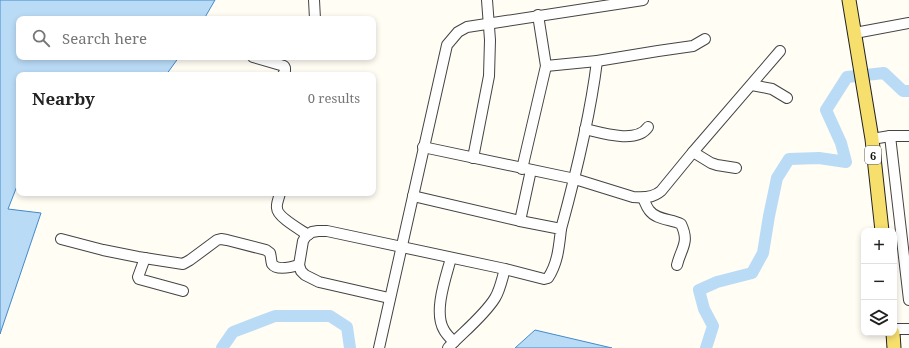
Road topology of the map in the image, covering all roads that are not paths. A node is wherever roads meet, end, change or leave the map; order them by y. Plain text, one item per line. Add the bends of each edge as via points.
1 (314, 0) edge
2 (487, 0) edge
3 (643, 0) edge
4 (849, 0) edge
5 (315, 16) edge
6 (538, 16) junction
7 (489, 23) junction
8 (909, 23) edge
9 (855, 33) junction
10 (705, 39) dead end
11 (780, 51) dead end
12 (263, 60) edge
13 (596, 61) junction
14 (546, 66) junction
15 (285, 72) edge
16 (752, 84) junction
17 (787, 98) dead end
18 (648, 127) dead end
19 (585, 129) junction
20 (890, 136) junction
21 (909, 136) edge
22 (872, 139) junction
23 (423, 147) junction
24 (693, 152) junction
25 (473, 158) junction
26 (736, 168) dead end
27 (527, 170) junction
28 (575, 179) junction
29 (279, 196) edge
30 (413, 196) junction
31 (643, 198) junction
32 (520, 221) junction
33 (882, 228) edge
34 (561, 229) junction
35 (308, 235) junction
36 (61, 239) dead end
37 (401, 247) junction
38 (146, 258) junction
39 (451, 258) junction
40 (299, 265) junction
41 (677, 265) dead end
42 (505, 270) junction
43 (183, 291) dead end
44 (389, 298) junction
45 (909, 300) edge
46 (897, 329) edge
47 (909, 329) edge
48 (893, 336) edge
49 (451, 345) edge
50 (379, 348) edge
51 (894, 348) edge

1 - 5 street
2 - 7 street
3 - 6 street
4 - 9 main road, 6
6 - 7 street
6 - 14 street
7 - 23 street via 467,27 458,32 447,45
7 - 25 street via 489,76
8 - 9 street
9 - 22 main road, 6
10 - 13 street via 693,46
11 - 16 street
12 - 15 street via 284,66
13 - 14 street
13 - 19 street
14 - 27 street
16 - 17 street via 772,89
16 - 24 street
18 - 19 street via 640,134 625,136
19 - 28 street
20 - 21 street
20 - 22 street
20 - 45 street
22 - 33 main road, 6
23 - 25 street
23 - 30 street
24 - 26 street via 711,163
24 - 31 street via 661,192
25 - 27 street
27 - 28 street
27 - 32 street
28 - 31 street
28 - 34 street
29 - 35 street via 276,208 278,212
30 - 32 street
30 - 37 street
31 - 41 street via 648,210 659,218 681,224 685,244
32 - 34 street
34 - 42 street via 557,259 548,278
35 - 37 street via 327,230
35 - 40 street via 303,241
36 - 38 street
37 - 39 street
37 - 44 street
38 - 40 street via 183,264 221,239 266,250 270,253 272,264 275,266 282,268
38 - 43 street via 139,279
39 - 42 street
39 - 49 street via 439,319
40 - 44 street via 301,271 319,282
42 - 49 street via 495,298
44 - 50 street
46 - 47 street
48 - 51 main road

